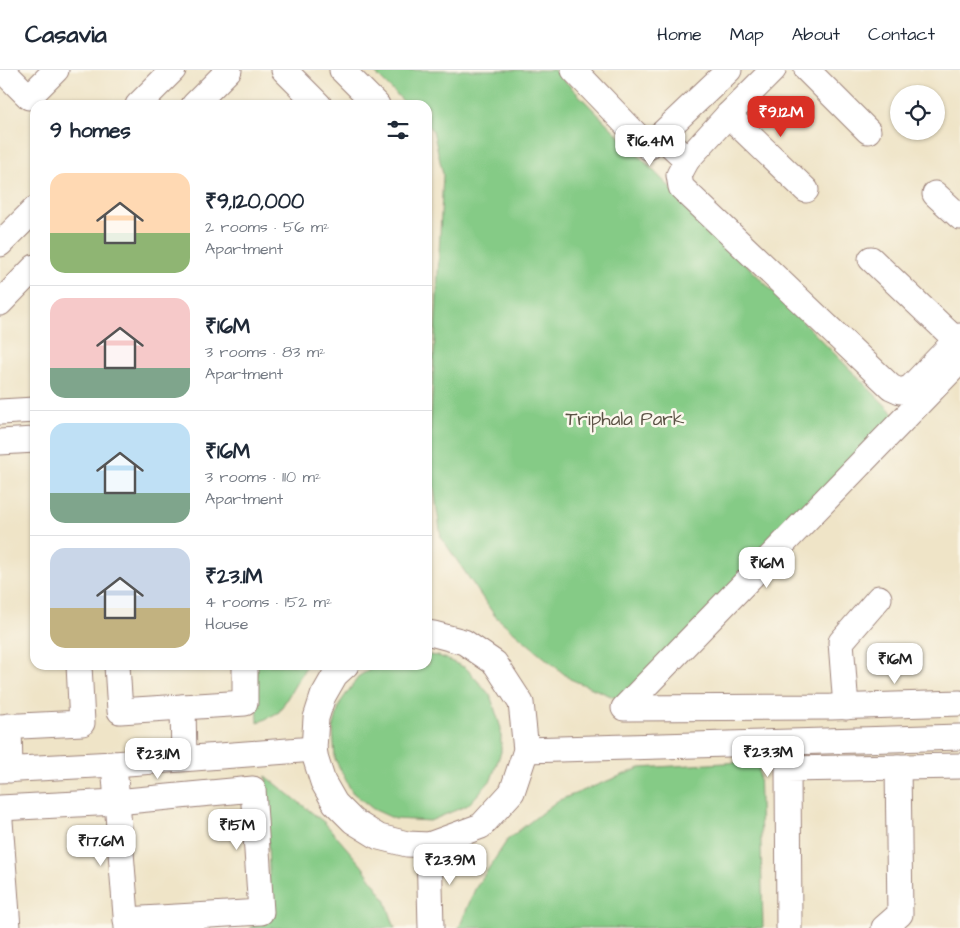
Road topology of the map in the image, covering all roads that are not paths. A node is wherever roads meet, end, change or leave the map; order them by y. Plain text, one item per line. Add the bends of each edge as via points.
1 (2, 70) edge
2 (56, 70) edge
3 (173, 70) edge
4 (228, 70) edge
5 (284, 70) edge
6 (342, 70) edge
7 (574, 70) edge
8 (729, 70) edge
9 (773, 70) edge
10 (807, 70) edge
11 (143, 100) edge
12 (199, 100) edge
13 (314, 100) edge
14 (367, 100) edge
15 (728, 115) junction
16 (868, 131) dead end
17 (660, 135) junction
18 (687, 160) junction
19 (806, 190) dead end
20 (935, 194) dead end
21 (30, 214) edge
22 (960, 217) edge
23 (0, 244) edge
24 (871, 259) dead end
25 (30, 272) edge
26 (0, 302) edge
27 (959, 346) edge
28 (30, 410) edge
29 (0, 412) edge
30 (30, 440) edge
31 (0, 442) edge
32 (879, 598) dead end
33 (432, 634) edge
34 (79, 670) edge
35 (117, 670) edge
36 (245, 670) edge
37 (340, 670) edge
38 (960, 703) edge
39 (183, 707) junction
40 (838, 707) junction
41 (5, 727) edge
42 (960, 737) edge
43 (837, 740) junction
44 (314, 749) junction
45 (526, 750) junction
46 (184, 758) junction
47 (114, 764) junction
48 (960, 766) edge
49 (898, 767) junction
50 (5, 770) edge
51 (116, 802) junction
52 (0, 808) edge
53 (0, 822) edge
54 (429, 845) junction
55 (126, 924) edge
56 (8, 928) edge
57 (431, 928) edge
58 (789, 928) edge
59 (884, 928) edge

1 - 2 street via 29,97
3 - 11 street
4 - 12 street
5 - 13 street
6 - 14 street
7 - 17 street via 648,147
8 - 17 street
9 - 15 street
10 - 16 street
15 - 18 street
15 - 19 street
17 - 18 street
18 - 27 street via 679,175 681,187 891,387 900,391 910,388
20 - 22 street
21 - 23 street
24 - 27 street
25 - 26 street
27 - 40 street via 624,708
28 - 29 street
30 - 31 street
32 - 40 street via 841,642
33 - 45 street via 464,642 495,663 521,703
34 - 41 street via 82,723
35 - 39 street via 120,712
36 - 39 street via 245,703
37 - 44 street via 323,696 316,718
38 - 40 street
39 - 46 street
40 - 43 street
41 - 50 street
42 - 43 street
43 - 45 street
44 - 46 street
44 - 54 street via 322,782 335,803 353,822 379,837 406,844
45 - 54 street via 512,792 481,826
46 - 47 street
47 - 50 street
47 - 51 street
48 - 49 street
49 - 58 street via 788,769
49 - 59 street via 900,914
51 - 52 street
51 - 55 street
51 - 55 street via 253,789 261,912
53 - 56 street
54 - 57 street

